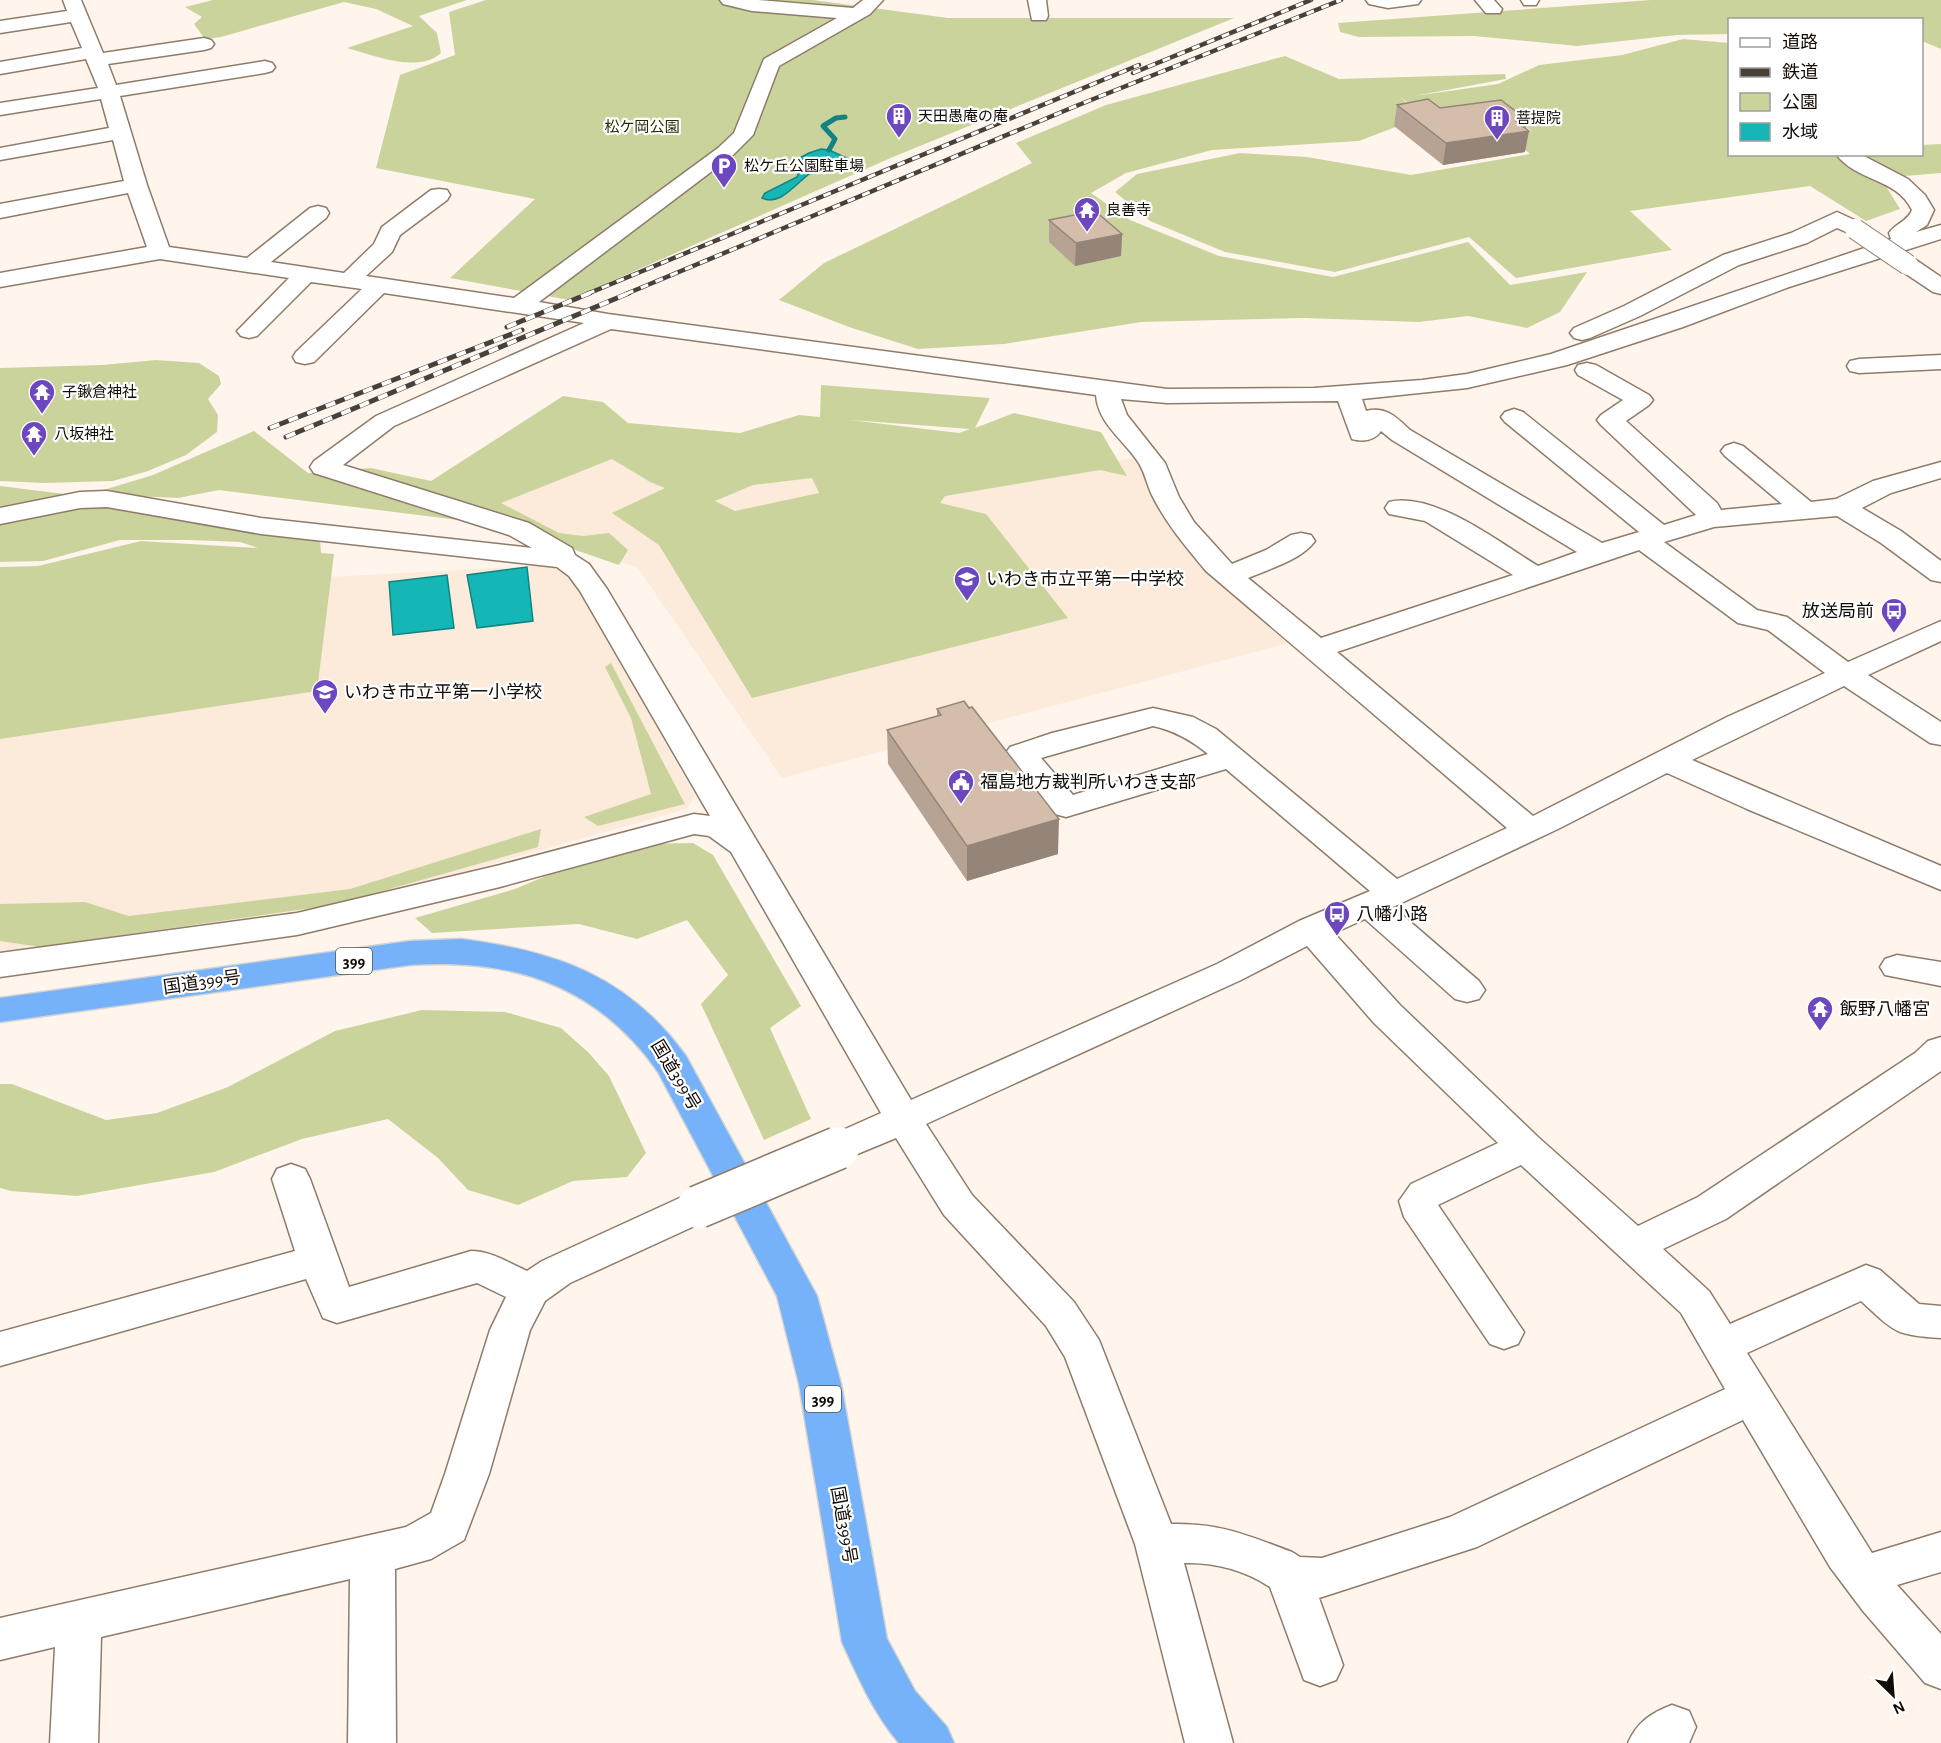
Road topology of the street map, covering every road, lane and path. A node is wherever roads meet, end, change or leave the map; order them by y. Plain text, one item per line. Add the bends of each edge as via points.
1 (729, 0) edge
2 (874, 0) edge
3 (1375, 0) edge
4 (1412, 0) edge
5 (75, 7) edge
6 (855, 14) junction
7 (0, 27) edge
8 (204, 44) dead end
9 (95, 56) junction
10 (265, 67) dead end
11 (0, 68) edge
12 (109, 91) junction
13 (0, 109) edge
14 (122, 132) junction
15 (0, 154) edge
16 (1850, 156) edge
17 (136, 185) junction
18 (438, 195) dead end
19 (0, 211) edge
20 (318, 213) dead end
21 (1941, 232) edge
22 (160, 252) junction
23 (253, 265) junction
24 (1924, 269) edge
25 (307, 273) junction
26 (0, 280) edge
27 (349, 280) junction
28 (380, 284) junction
29 (519, 306) junction
30 (608, 321) junction
31 (249, 330) dead end
32 (305, 357) dead end
33 (1941, 362) edge
34 (1859, 366) dead end
35 (1587, 370) dead end
36 (1504, 373) junction
37 (1108, 389) junction
38 (1348, 393) junction
39 (1514, 417) dead end
40 (1734, 452) dead end
41 (1941, 470) edge
42 (1842, 507) junction
43 (1398, 508) dead end
44 (1806, 511) junction
45 (0, 516) edge
46 (1712, 519) junction
47 (1651, 537) junction
48 (1300, 541) dead end
49 (1599, 553) junction
50 (564, 560) junction
51 (1941, 574) edge
52 (1229, 576) junction
53 (1536, 577) junction
54 (1941, 630) edge
55 (1316, 649) junction
56 (1847, 675) junction
57 (1941, 736) edge
58 (1230, 758) junction
59 (1667, 760) junction
60 (1529, 830) junction
61 (744, 846) junction
62 (1935, 868) edge
63 (1381, 899) junction
64 (1311, 929) junction
65 (0, 965) edge
66 (1897, 967) dead end
67 (1941, 974) edge
68 (1467, 990) dead end
69 (0, 1010) edge
70 (1941, 1050) edge
71 (903, 1118) junction
72 (1525, 1147) junction
73 (291, 1179) dead end
74 (1633, 1246) junction
75 (318, 1260) junction
76 (530, 1290) junction
77 (1941, 1322) edge
78 (1504, 1332) dead end
79 (1722, 1346) junction
80 (0, 1349) edge
81 (1752, 1396) junction
82 (1157, 1544) junction
83 (1941, 1552) edge
84 (373, 1554) junction
85 (1863, 1576) junction
86 (1292, 1577) junction
87 (79, 1621) junction
88 (0, 1639) edge
89 (1320, 1665) dead end
90 (1941, 1668) edge
91 (74, 1743) edge
92 (372, 1743) edge
93 (930, 1743) edge
94 (1209, 1743) edge

1 - 6 street
2 - 6 street
3 - 4 street
5 - 7 street
5 - 9 street
6 - 29 street via 771,63 743,135 725,152
8 - 9 street
9 - 11 street
9 - 12 street
10 - 12 street
12 - 13 street
12 - 14 street
14 - 15 street
14 - 17 street
16 - 24 street via 1919,198 1923,210 1919,220 1900,233
17 - 19 street
17 - 22 street
18 - 27 street via 390,232 384,247
20 - 23 street
21 - 24 street
22 - 23 street
22 - 26 street
23 - 25 street
24 - 36 street via 1781,282 1675,322
24 - 36 street, bridge via 1837,219 1799,238 1731,260
25 - 27 street
25 - 31 street
27 - 28 street
28 - 29 street
28 - 32 street
29 - 30 street
30 - 37 street
30 - 50 street via 385,421 323,467 519,529 561,552
33 - 34 street
35 - 46 street via 1640,400 1610,420 1707,508
36 - 38 street via 1422,387
37 - 38 street via 1167,396
37 - 52 street via 1115,417 1152,463 1183,526
38 - 49 street via 1361,434 1368,431 1374,417 1380,417 1401,435
39 - 47 street
40 - 44 street
41 - 42 street via 1881,487
42 - 44 street
42 - 51 street
43 - 53 street via 1432,514
44 - 46 street
45 - 50 street via 80,500 107,499 261,526
46 - 47 street
47 - 49 street
47 - 56 street via 1748,617 1777,623
48 - 52 street
49 - 53 street
50 - 61 street via 579,570 593,589
52 - 55 street
53 - 55 street
54 - 56 street
55 - 60 street
56 - 57 street
56 - 59 street
58 - 58 street via 1190,728 1153,717 1021,754 1066,807
58 - 63 street
59 - 60 street
59 - 62 street via 1758,802
60 - 63 street
61 - 65 street via 717,827 694,824 500,876 297,924
61 - 71 street
63 - 64 street
63 - 68 street
64 - 71 street via 1229,972
64 - 72 street via 1387,1014
66 - 67 street
69 - 93 highway, 国道399号 / 399 via 410,953 460,951 533,964 563,974 621,1007 650,1032 674,1065 797,1296 820,1384 865,1642 898,1707
70 - 74 street via 1712,1208
71 - 76 street, bridge via 556,1272
71 - 82 street via 958,1204 1060,1314 1084,1352
72 - 74 street
72 - 78 street via 1425,1194 1418,1201
73 - 75 street
74 - 79 street via 1695,1302
75 - 76 street via 337,1307 471,1267 481,1267
75 - 80 street
76 - 84 street via 510,1330 448,1526 415,1545
77 - 79 street via 1909,1320 1866,1281
79 - 81 street
81 - 85 street
81 - 86 street via 1461,1533 1322,1578
82 - 86 street via 1233,1549 1276,1566
82 - 94 street
83 - 85 street
84 - 87 street
84 - 92 street
85 - 90 street
86 - 89 street
87 - 88 street
87 - 91 street

